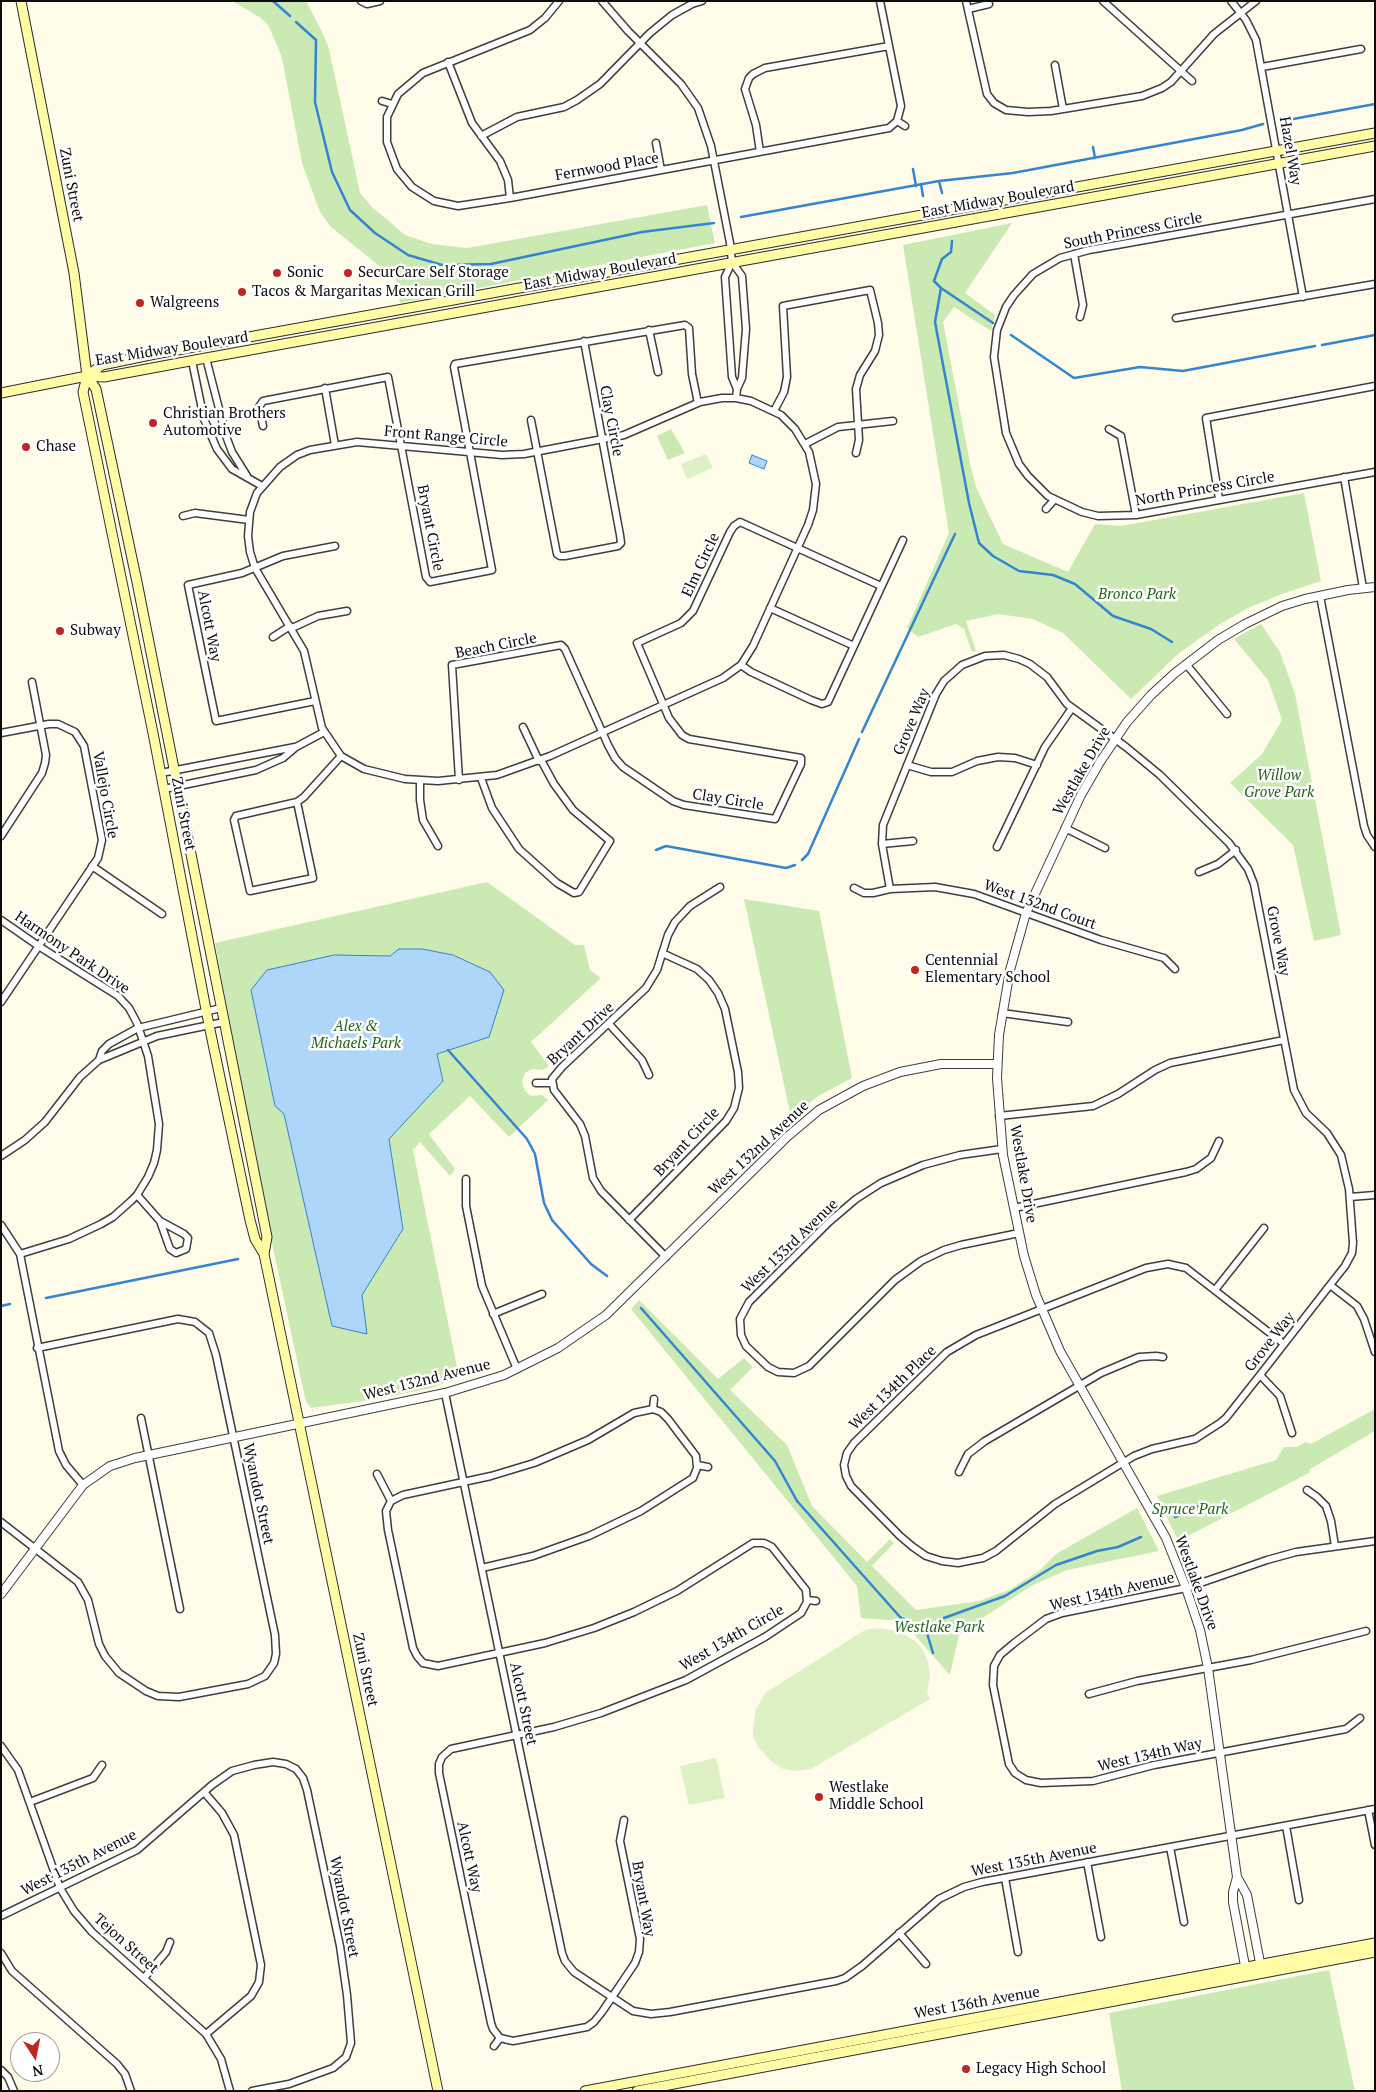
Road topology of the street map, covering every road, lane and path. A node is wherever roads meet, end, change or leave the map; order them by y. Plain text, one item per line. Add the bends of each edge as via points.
1 (21, 1) edge
2 (380, 1) edge
3 (559, 1) edge
4 (602, 1) edge
5 (702, 1) edge
6 (880, 1) edge
7 (966, 1) edge
8 (1103, 1) edge
9 (1231, 1) edge
10 (1256, 1) edge
11 (362, 2) edge
12 (989, 4) dead end
13 (968, 9) junction
14 (1240, 13) junction
15 (640, 43) junction
16 (889, 46) junction
17 (1361, 49) dead end
18 (448, 62) junction
19 (1055, 64) dead end
20 (1262, 67) junction
21 (1181, 71) junction
22 (739, 77) dead end
23 (747, 81) junction
24 (1192, 81) dead end
25 (382, 101) dead end
26 (392, 104) junction
27 (1063, 109) junction
28 (897, 121) junction
29 (905, 126) dead end
30 (1375, 133) edge
31 (481, 136) junction
32 (656, 143) dead end
33 (1375, 146) edge
34 (1278, 150) junction
35 (760, 152) junction
36 (714, 161) junction
37 (1280, 163) junction
38 (661, 170) junction
39 (510, 198) junction
40 (1375, 198) edge
41 (1288, 214) junction
42 (731, 250) junction
43 (1074, 254) junction
44 (732, 262) junction
45 (1375, 284) edge
46 (1303, 297) junction
47 (1080, 318) dead end
48 (1176, 318) dead end
49 (649, 330) junction
50 (584, 341) junction
51 (206, 358) junction
52 (192, 361) junction
53 (658, 372) dead end
54 (87, 376) junction
55 (1375, 386) edge
56 (325, 388) junction
57 (737, 389) junction
58 (1, 393) edge
59 (736, 398) junction
60 (698, 403) junction
61 (774, 411) junction
62 (531, 420) dead end
63 (893, 421) dead end
64 (858, 425) junction
65 (263, 426) dead end
66 (1109, 429) dead end
67 (602, 439) junction
68 (805, 444) junction
69 (335, 445) junction
70 (401, 446) junction
71 (470, 452) junction
72 (537, 452) junction
73 (856, 453) dead end
74 (1375, 472) edge
75 (247, 476) junction
76 (1344, 477) junction
77 (262, 486) junction
78 (1054, 500) junction
79 (1219, 500) junction
80 (1046, 509) dead end
81 (1136, 515) junction
82 (183, 516) dead end
83 (249, 520) junction
84 (903, 540) dead end
85 (335, 546) dead end
86 (797, 547) junction
87 (255, 568) junction
88 (881, 586) junction
89 (1375, 586) edge
90 (1363, 588) junction
91 (1320, 596) junction
92 (770, 608) junction
93 (347, 611) dead end
94 (291, 627) junction
95 (273, 637) dead end
96 (854, 646) junction
97 (1186, 664) junction
98 (741, 665) junction
99 (32, 682) dead end
100 (315, 701) junction
101 (663, 705) junction
102 (1072, 708) junction
103 (1227, 714) dead end
104 (40, 725) junction
105 (523, 727) dead end
106 (324, 732) junction
107 (602, 732) junction
108 (1, 733) edge
109 (1115, 739) junction
110 (296, 747) junction
111 (341, 756) junction
112 (540, 760) junction
113 (907, 765) junction
114 (1037, 765) junction
115 (174, 770) junction
116 (161, 773) junction
117 (481, 778) junction
118 (420, 780) junction
119 (459, 780) junction
120 (177, 786) junction
121 (164, 789) junction
122 (297, 802) junction
123 (1065, 828) junction
124 (1, 836) edge
125 (914, 841) dead end
126 (882, 844) junction
127 (438, 846) dead end
128 (997, 847) dead end
129 (1375, 847) edge
130 (1105, 848) dead end
131 (1236, 850) junction
132 (92, 866) junction
133 (1199, 872) dead end
134 (720, 887) dead end
135 (854, 888) dead end
136 (890, 889) junction
137 (1026, 913) junction
138 (162, 914) dead end
139 (1, 920) edge
140 (40, 947) junction
141 (662, 953) junction
142 (1175, 969) dead end
143 (1, 1002) edge
144 (221, 1008) junction
145 (207, 1011) junction
146 (1002, 1013) junction
147 (224, 1022) junction
148 (1068, 1022) dead end
149 (609, 1024) junction
150 (209, 1026) junction
151 (138, 1028) junction
152 (1284, 1040) junction
153 (143, 1041) junction
154 (99, 1060) junction
155 (997, 1064) junction
156 (649, 1075) dead end
157 (536, 1082) dead end
158 (552, 1083) junction
159 (999, 1116) junction
160 (1218, 1141) dead end
161 (1002, 1149) junction
162 (1, 1156) edge
163 (466, 1179) dead end
164 (1375, 1195) edge
165 (137, 1196) junction
166 (1350, 1197) junction
167 (1014, 1208) junction
168 (629, 1220) junction
169 (160, 1221) junction
170 (1, 1225) edge
171 (1264, 1228) dead end
172 (1020, 1233) junction
173 (20, 1254) junction
174 (264, 1254) junction
175 (666, 1258) junction
176 (1330, 1285) junction
177 (1215, 1290) junction
178 (542, 1294) dead end
179 (1041, 1309) junction
180 (493, 1314) junction
181 (1284, 1344) junction
182 (38, 1348) junction
183 (1375, 1352) edge
184 (1163, 1357) dead end
185 (518, 1369) junction
186 (1260, 1376) junction
187 (1080, 1386) junction
188 (445, 1393) junction
189 (654, 1399) dead end
190 (653, 1409) junction
191 (141, 1418) dead end
192 (300, 1424) junction
193 (1292, 1433) dead end
194 (233, 1438) junction
195 (148, 1455) junction
196 (1124, 1462) junction
197 (697, 1465) junction
198 (708, 1467) dead end
199 (959, 1472) dead end
200 (377, 1474) dead end
201 (464, 1482) junction
202 (83, 1485) junction
203 (1307, 1490) dead end
204 (390, 1501) junction
205 (1, 1522) edge
206 (765, 1535) dead end
207 (1375, 1541) edge
208 (764, 1543) junction
209 (1335, 1546) junction
210 (35, 1549) junction
211 (482, 1568) junction
212 (1186, 1588) junction
213 (1, 1594) edge
214 (807, 1600) junction
215 (816, 1601) dead end
216 (180, 1610) dead end
217 (1366, 1631) dead end
218 (499, 1653) junction
219 (423, 1663) junction
220 (1208, 1668) junction
221 (418, 1669) dead end
222 (1089, 1694) dead end
223 (997, 1703) joint
224 (1360, 1718) dead end
225 (516, 1735) junction
226 (1, 1746) edge
227 (1220, 1752) junction
228 (436, 1753) dead end
229 (442, 1757) junction
230 (102, 1765) dead end
231 (292, 1766) joint
232 (204, 1792) junction
233 (30, 1802) junction
234 (1371, 1810) edge
235 (624, 1820) dead end
236 (1286, 1826) junction
237 (1231, 1836) junction
238 (1375, 1845) edge
239 (1170, 1847) junction
240 (1087, 1862) junction
241 (1237, 1877) junction
242 (1005, 1878) junction
243 (60, 1888) junction
244 (1300, 1900) dead end
245 (1, 1916) edge
246 (1184, 1922) dead end
247 (899, 1933) junction
248 (1101, 1937) dead end
249 (170, 1942) dead end
250 (1375, 1943) edge
251 (1018, 1952) dead end
252 (1375, 1952) edge
253 (1, 1954) edge
254 (926, 1964) dead end
255 (1261, 1969) junction
256 (1246, 1971) junction
257 (144, 1978) junction
258 (612, 1998) junction
259 (953, 2022) junction
260 (944, 2033) junction
261 (206, 2034) junction
262 (500, 2038) junction
263 (494, 2046) dead end
264 (1, 2070) edge
265 (666, 2080) junction
266 (14, 2091) edge
267 (131, 2091) edge
268 (230, 2091) edge
269 (252, 2091) edge
270 (438, 2091) edge
271 (585, 2091) edge
272 (637, 2091) edge

1 - 54 main road, Zuni Street via 74,274
2 - 11 street
3 - 18 street via 530,30
4 - 15 street
5 - 15 street via 672,15
6 - 16 street
7 - 13 street
8 - 21 street
9 - 14 street, Hazel Way
10 - 14 street
12 - 13 street
13 - 27 street via 985,88 994,103 1012,112
14 - 20 street, Hazel Way via 1256,40
14 - 21 street via 1214,34
15 - 31 street via 600,84 577,100 564,107 517,117
15 - 36 street via 681,84 698,108
16 - 23 street via 764,68
16 - 28 street via 900,106
17 - 20 street
18 - 26 street via 416,77
18 - 31 street via 472,123
19 - 27 street
20 - 34 street, Hazel Way
21 - 24 street
21 - 27 street via 1171,82 1149,94
22 - 23 street
23 - 35 street via 747,100 756,125
25 - 26 street
26 - 39 street, Fernwood Place via 386,131 389,151 397,169 412,187 434,201 458,206
28 - 29 street
28 - 35 street, Fernwood Place via 881,131
30 - 34 main road, East Midway Boulevard
31 - 39 street via 500,161 508,180
32 - 38 street
33 - 37 main road, East Midway Boulevard
34 - 37 street, Hazel Way
34 - 42 main road, East Midway Boulevard
35 - 36 street, Fernwood Place
36 - 38 street, Fernwood Place
36 - 42 street
37 - 41 street, Hazel Way
37 - 44 main road, East Midway Boulevard
38 - 39 street, Fernwood Place
40 - 41 street, South Princess Circle
41 - 43 street, South Princess Circle
41 - 46 street, Hazel Way
42 - 44 street
42 - 54 main road, East Midway Boulevard via 155,354 102,365
43 - 47 street via 1083,304
43 - 78 street, South Princess Circle via 1041,269 1018,289 1002,316 994,347 1006,433 1013,451 1028,476
44 - 51 main road, East Midway Boulevard
44 - 57 street via 725,277 732,377
44 - 57 street via 742,276 746,329 742,378
45 - 46 street
46 - 48 street
49 - 50 street
49 - 53 street
49 - 60 street via 685,325 689,328 692,374
50 - 67 street, Clay Circle
50 - 71 street via 454,364
51 - 52 main road, East Midway Boulevard
51 - 75 street via 226,436
52 - 54 main road, East Midway Boulevard
52 - 75 street via 209,435 232,469
54 - 58 main road
54 - 115 main road, Zuni Street via 98,399
54 - 116 main road, Zuni Street via 83,392
55 - 79 street via 1206,418
56 - 65 street via 263,400 259,407
56 - 69 street
56 - 70 street via 387,377
57 - 59 street
59 - 60 street, Front Range Circle
59 - 61 street, Front Range Circle
60 - 67 street, Front Range Circle via 638,430
61 - 64 street via 787,378 783,306 867,289 872,292 879,335 875,351 860,374 856,389
61 - 68 street, Front Range Circle via 795,429
62 - 72 street
63 - 64 street
64 - 68 street via 833,428
64 - 73 street
66 - 81 street via 1121,436
67 - 72 street, Front Range Circle
67 - 72 street, Clay Circle via 620,535 618,546 558,556
68 - 86 street, Front Range Circle via 815,472 816,496 808,525
69 - 70 street, Front Range Circle via 357,442
69 - 77 street, Front Range Circle via 297,455
70 - 71 street, Front Range Circle
70 - 71 street, Bryant Circle via 428,582 492,570
71 - 72 street, Front Range Circle via 514,455
74 - 76 street, North Princess Circle
75 - 77 street
76 - 79 street, North Princess Circle
76 - 90 street
77 - 83 street, Front Range Circle
78 - 80 street
78 - 81 street, North Princess Circle via 1098,516
79 - 81 street, North Princess Circle
82 - 83 street via 195,513
83 - 87 street, Front Range Circle via 248,536
84 - 88 street
85 - 87 street, Alcott Way via 282,556
86 - 88 street
86 - 92 street, Front Range Circle
86 - 101 street, Elm Circle via 743,523 734,526 693,611 681,623 637,643
87 - 94 street, Front Range Circle
87 - 100 street, Alcott Way via 188,585 215,719
88 - 96 street
89 - 90 street, Westlake Drive
90 - 91 street, Westlake Drive
91 - 97 street, Westlake Drive via 1282,606 1260,616 1218,640
91 - 129 street via 1364,826
92 - 96 street
92 - 98 street, Front Range Circle
93 - 94 street via 318,616
94 - 95 street
94 - 100 street, Front Range Circle via 304,650
96 - 98 street via 830,700 825,704
97 - 103 street
97 - 109 street, Westlake Drive via 1151,696
98 - 101 street, Front Range Circle via 723,678
99 - 104 street
100 - 106 street, Front Range Circle
101 - 107 street, Front Range Circle
101 - 107 street, Clay Circle via 672,725 689,738 800,757 801,764 776,818 772,820 673,801 623,767
102 - 109 street, Grove Way
102 - 113 street, Grove Way via 1047,677 1019,658 985,656 973,660 944,681
102 - 114 street
104 - 108 street, Vallejo Circle
104 - 124 street via 46,755 44,767
104 - 132 street, Vallejo Circle via 58,724 68,728 79,736 84,746 102,840 100,854
105 - 112 street
106 - 110 street
106 - 111 street, Front Range Circle
107 - 112 street, Front Range Circle
107 - 119 street, Beach Circle via 564,646 452,665
109 - 123 street, Westlake Drive via 1087,783
109 - 131 street, Grove Way via 1160,776
110 - 115 street
110 - 120 street via 282,758 256,770
111 - 118 street, Front Range Circle via 378,774
111 - 122 street
112 - 117 street, Front Range Circle
112 - 117 street via 573,810 610,841 578,892 556,883 519,849 492,808
113 - 114 street via 931,772 952,772 977,761 998,757
113 - 126 street, Grove Way via 883,825
114 - 128 street
115 - 116 street
115 - 120 main road, Zuni Street
116 - 121 main road, Zuni Street
117 - 119 street, Front Range Circle
118 - 119 street, Front Range Circle
118 - 127 street via 423,820
120 - 121 street
120 - 144 main road, Zuni Street
121 - 145 main road, Zuni Street
122 - 122 street via 236,816 234,820 250,890 313,878
123 - 130 street
123 - 137 street, Westlake Drive
125 - 126 street
126 - 136 street, Grove Way
131 - 133 street via 1218,864
131 - 152 street, Grove Way via 1254,884
132 - 138 street
132 - 140 street, Vallejo Circle
134 - 141 street, Bryant Drive via 690,906 675,922
135 - 136 street via 864,893
136 - 137 street, West 132nd Court via 945,888 974,894
137 - 142 street, West 132nd Court via 1164,958
137 - 146 street, Westlake Drive
139 - 140 street, Harmony Park Drive
140 - 143 street, Vallejo Circle
140 - 151 street, Harmony Park Drive via 118,996 129,1008
141 - 149 street, Bryant Drive via 657,970 646,988
141 - 168 street, Bryant Circle via 697,969 718,993 725,1009 739,1088 734,1108 726,1121
144 - 145 street
144 - 147 main road, Zuni Street
145 - 150 main road, Zuni Street
145 - 151 street
146 - 148 street
146 - 155 street, Westlake Drive
147 - 150 street
147 - 174 main road, Zuni Street via 267,1236
149 - 156 street via 642,1060
149 - 158 street, Bryant Drive via 557,1072
150 - 153 street
150 - 174 main road, Zuni Street via 250,1220 255,1239
151 - 153 street, Harmony Park Drive
151 - 154 street via 109,1044
152 - 159 street via 1170,1063 1093,1106
152 - 166 street, Grove Way via 1295,1094 1306,1113 1327,1134 1341,1155
153 - 154 street
153 - 165 street, Harmony Park Drive via 159,1116 159,1137 154,1163
154 - 162 street via 80,1077 45,1122
155 - 159 street, Westlake Drive
155 - 175 street, West 132nd Avenue via 963,1063 914,1069 878,1079 838,1098 787,1136
157 - 158 street
158 - 168 street, Bryant Drive via 580,1124 593,1178
159 - 161 street, Westlake Drive
160 - 167 street via 1211,1158 1196,1169
161 - 167 street, Westlake Drive
161 - 172 street, West 133rd Avenue via 924,1164 887,1180 856,1199 749,1302 740,1319 741,1335 746,1346 768,1367 778,1372 794,1373 809,1366 895,1280 921,1261 944,1250
163 - 180 street via 465,1194 482,1286
164 - 166 street
165 - 169 street
165 - 173 street, Harmony Park Drive via 101,1224
166 - 176 street, Grove Way via 1354,1234 1352,1253
167 - 172 street, Westlake Drive
168 - 175 street, Bryant Drive
169 - 169 street via 170,1249 176,1253 186,1249 188,1238
170 - 173 street
171 - 177 street
172 - 179 street, Westlake Drive
173 - 182 street
174 - 192 main road, Zuni Street
175 - 185 street, West 132nd Avenue via 593,1325
176 - 181 street, Grove Way
176 - 183 street via 1357,1306
177 - 179 street, West 134th Place via 1186,1268 1163,1264
177 - 181 street, West 134th Place
178 - 180 street
179 - 187 street, Westlake Drive
179 - 196 street, West 134th Place via 976,1335 947,1352 854,1443 844,1465 847,1480 913,1548 926,1556 958,1563 996,1552 1055,1504
180 - 185 street
181 - 186 street, Grove Way
182 - 194 street, Wyandot Street via 191,1320 208,1333 214,1344
182 - 202 street via 61,1456
184 - 187 street via 1139,1357
185 - 188 street, West 132nd Avenue
186 - 193 street via 1280,1396
186 - 196 street, Grove Way via 1226,1418 1208,1432
187 - 196 street, Westlake Drive
187 - 199 street via 979,1445 968,1454
188 - 192 street, West 132nd Avenue
188 - 201 street, Alcott Street
189 - 190 street
190 - 197 street via 668,1419 692,1449
190 - 201 street via 634,1413 559,1454 507,1472
191 - 195 street
192 - 194 street, West 132nd Avenue
192 - 270 main road, Zuni Street
194 - 195 street, West 132nd Avenue
194 - 210 street, Wyandot Street via 275,1635 276,1654 270,1671 255,1682 170,1698 146,1691 119,1673 105,1656 97,1639 88,1600 78,1582
195 - 202 street, West 132nd Avenue via 110,1466
195 - 216 street
196 - 212 street, Westlake Drive via 1166,1538
197 - 198 street
197 - 211 street via 690,1481 625,1520 553,1549
200 - 204 street
201 - 204 street via 402,1495
201 - 211 street, Alcott Street
202 - 210 street, West 132nd Avenue
203 - 209 street via 1326,1506
204 - 219 street via 386,1511 388,1530 413,1648
205 - 210 street
206 - 208 street
207 - 209 street, West 134th Avenue
208 - 214 street via 772,1547 802,1583
208 - 218 street via 753,1543 692,1583 617,1619 564,1637
209 - 212 street, West 134th Avenue via 1279,1556
210 - 213 street, West 132nd Avenue
211 - 218 street, Alcott Street
212 - 220 street, Westlake Drive
212 - 223 street, West 134th Avenue via 1046,1619 1000,1655 994,1666
214 - 215 street
214 - 225 street, West 134th Circle via 801,1613 765,1637 686,1680 600,1713
217 - 220 street
218 - 219 street via 438,1666
218 - 225 street, Alcott Street
219 - 221 street
220 - 222 street
220 - 227 street, Westlake Drive
223 - 227 street, West 134th Way via 1009,1764 1026,1780 1041,1783 1093,1781
224 - 227 street, West 134th Way via 1346,1728
225 - 229 street via 451,1749
225 - 258 street, Alcott Street via 562,1953 571,1969
226 - 233 street, Tejon Street via 18,1770
227 - 237 street, Westlake Drive
228 - 229 street
229 - 262 street, Alcott Way via 439,1773 491,2023
230 - 233 street via 93,1778
231 - 232 street, West 135th Avenue via 273,1762 238,1769 223,1776
231 - 269 street, Wyandot Street via 303,1778 307,1790 340,1946 351,2042 346,2057 333,2068
232 - 243 street, West 135th Avenue via 137,1850
232 - 261 street via 222,1813 234,1835 261,1965 259,1982 251,1996
233 - 243 street, Tejon Street
234 - 236 street, West 135th Avenue
234 - 238 street
235 - 258 street, Bryant Way via 620,1841 640,1939 635,1963
236 - 237 street, West 135th Avenue
236 - 244 street
237 - 239 street, West 135th Avenue
237 - 241 street, Westlake Drive
239 - 240 street, West 135th Avenue
239 - 246 street
240 - 242 street, West 135th Avenue
240 - 248 street
241 - 255 street, Westlake Drive via 1247,1895
241 - 256 street, Westlake Drive via 1232,1896
242 - 247 street, West 135th Avenue via 951,1893 927,1908
242 - 251 street
243 - 245 street, West 135th Avenue
243 - 257 street, Tejon Street via 86,1927
247 - 254 street
247 - 258 street, West 135th Avenue via 862,1966 836,1981 651,2014 633,2011
249 - 257 street via 166,1952
250 - 255 main road, West 136th Avenue
252 - 255 main road, West 136th Avenue
253 - 267 street via 12,1971 117,2064 126,2074
255 - 256 main road, West 136th Avenue
256 - 259 main road, West 136th Avenue
256 - 260 main road, West 136th Avenue
257 - 261 street, Tejon Street
258 - 262 street, Bryant Way via 587,2027 509,2042
259 - 260 main road
259 - 265 main road, West 136th Avenue
260 - 265 main road, West 136th Avenue
261 - 268 street, Tejon Street via 222,2058
262 - 263 street
264 - 266 street
265 - 271 main road, West 136th Avenue
265 - 272 main road, West 136th Avenue

